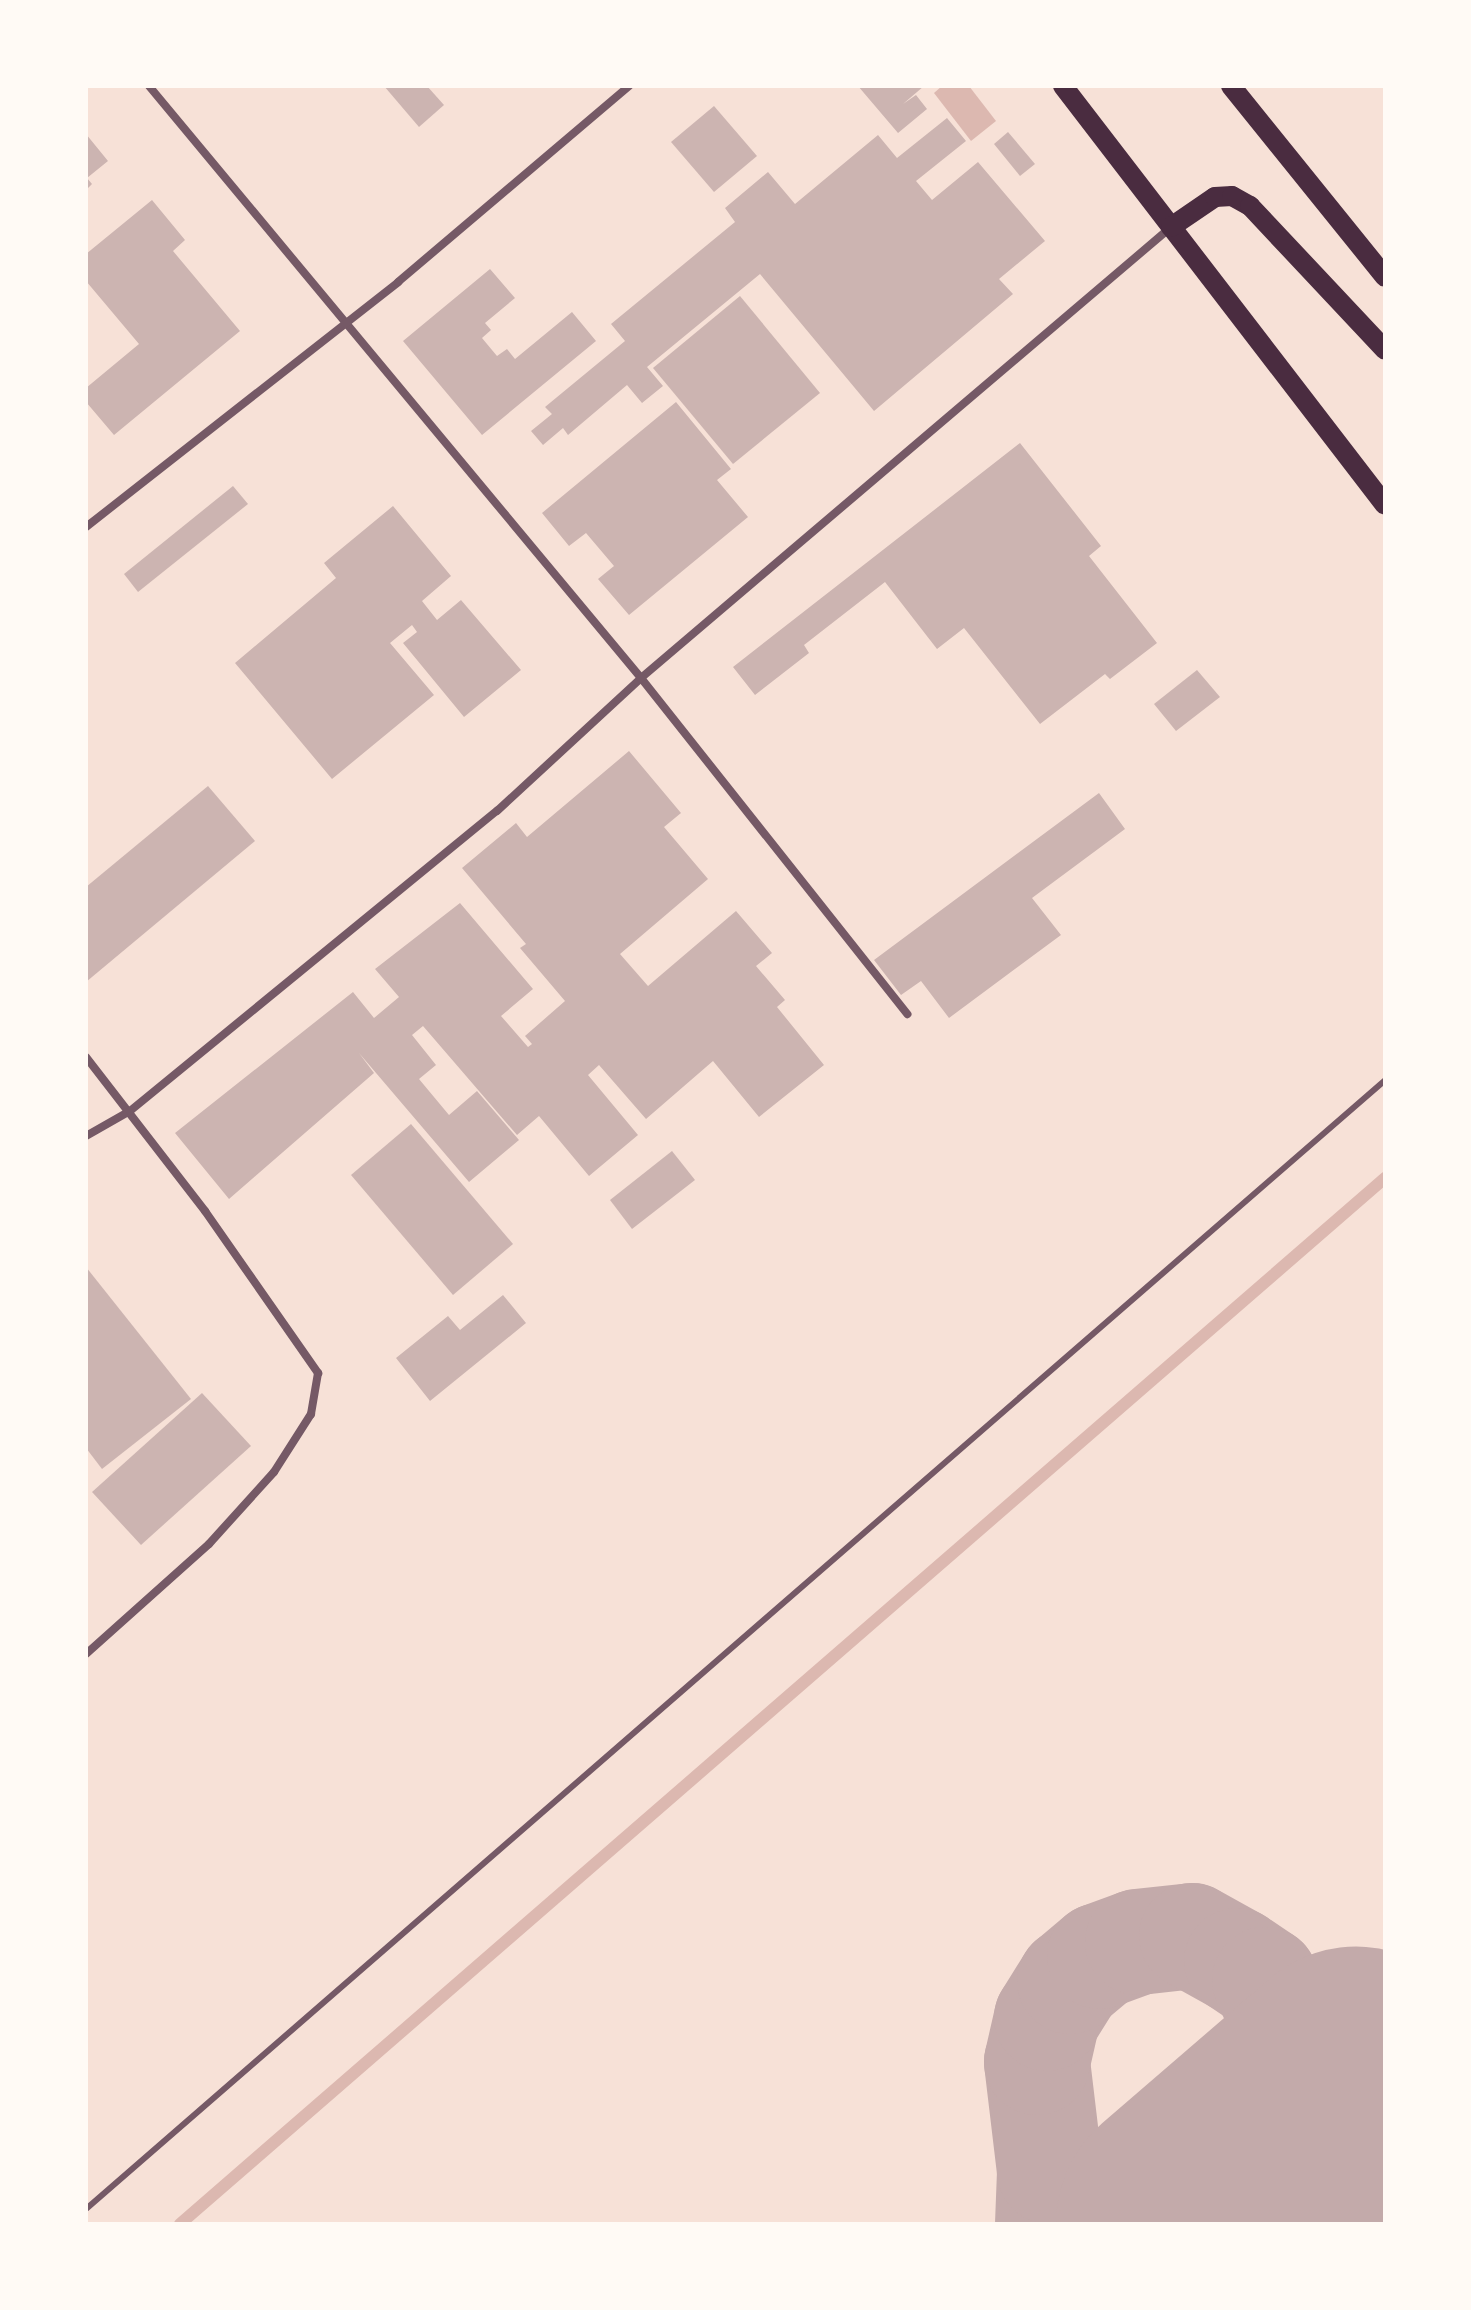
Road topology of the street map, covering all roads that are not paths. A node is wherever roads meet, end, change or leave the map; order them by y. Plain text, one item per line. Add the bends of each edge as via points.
1 (149, 86) edge
2 (629, 86) edge
3 (1063, 86) edge
4 (1231, 86) edge
5 (1171, 227) junction
6 (1385, 277) edge
7 (345, 322) junction
8 (1385, 350) edge
9 (1385, 505) edge
10 (86, 527) edge
11 (641, 678) junction
12 (907, 1014) dead end
13 (86, 1057) edge
14 (1385, 1080) edge
15 (130, 1111) junction
16 (86, 1136) edge
17 (86, 1654) edge
18 (86, 2209) edge

1 - 7 street
2 - 7 street
3 - 5 main road
4 - 6 main road
5 - 8 main road via 1215,197 1232,196 1250,206
5 - 9 main road
5 - 11 street
7 - 10 street
7 - 11 street
11 - 12 street
11 - 15 street via 497,811
13 - 15 street
14 - 18 lane
15 - 16 street
15 - 17 street via 318,1373 311,1414 274,1472 209,1544

